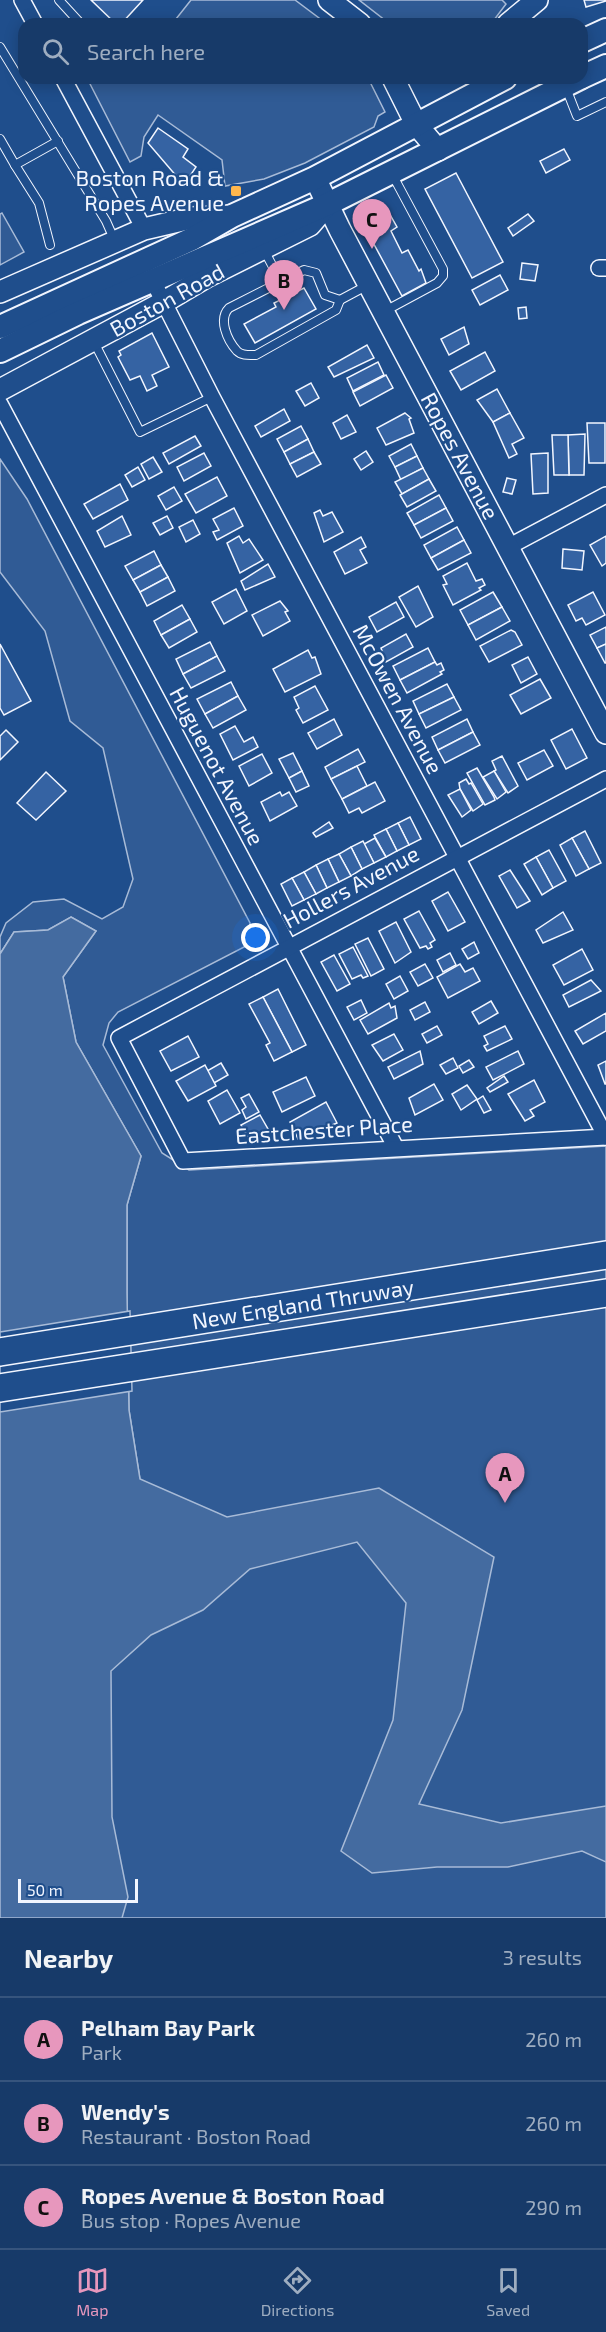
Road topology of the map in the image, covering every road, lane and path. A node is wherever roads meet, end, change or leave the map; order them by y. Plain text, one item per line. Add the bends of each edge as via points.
1 (22, 0) edge
2 (59, 0) edge
3 (329, 0) edge
4 (537, 0) edge
5 (32, 18) edge
6 (76, 18) edge
7 (352, 18) edge
8 (515, 18) edge
9 (606, 30) edge
10 (588, 38) edge
11 (0, 47) edge
12 (606, 66) edge
13 (588, 74) edge
14 (18, 76) edge
15 (23, 84) edge
16 (66, 84) edge
17 (396, 84) edge
18 (493, 84) edge
19 (568, 84) edge
20 (576, 84) edge
21 (606, 102) edge
22 (416, 124) junction
23 (0, 139) edge
24 (58, 141) junction
25 (438, 150) junction
26 (15, 165) junction
27 (392, 173) junction
28 (315, 178) junction
29 (328, 204) junction
30 (232, 216) junction
31 (144, 229) junction
32 (115, 241) junction
33 (50, 245) dead end
34 (263, 248) junction
35 (153, 281) junction
36 (281, 282) junction
37 (369, 284) junction
38 (0, 292) edge
39 (340, 300) junction
40 (164, 302) junction
41 (384, 312) junction
42 (0, 327) edge
43 (93, 340) junction
44 (0, 351) edge
45 (0, 390) edge
46 (212, 397) junction
47 (0, 404) edge
48 (606, 495) edge
49 (508, 547) junction
50 (606, 734) edge
51 (606, 779) edge
52 (456, 857) junction
53 (287, 946) junction
54 (119, 1038) joint
55 (606, 1137) edge
56 (396, 1148) junction
57 (606, 1255) edge
58 (606, 1293) edge
59 (0, 1352) edge
60 (0, 1388) edge

1 - 5 street
2 - 6 lane
3 - 7 street
4 - 8 street
9 - 10 main road
11 - 14 lane
12 - 13 main road, Boston Road
15 - 24 lane
16 - 31 street
17 - 22 street
18 - 22 main road, Boston Road
19 - 25 main road, Boston Road
20 - 21 lane via 577,116
22 - 25 street
22 - 28 main road, Boston Road
23 - 26 lane
24 - 26 lane
24 - 32 lane
25 - 27 main road, Boston Road
26 - 33 lane via 39,203
27 - 29 main road, Boston Road
27 - 41 lane via 444,276
28 - 29 street, Ropes Avenue
28 - 30 main road, Boston Road
29 - 34 street, Boston Road via 310,225
29 - 35 main road, Boston Road
29 - 37 street, Ropes Avenue
30 - 31 street, Boston Road via 191,218
30 - 42 main road, Boston Road via 192,240
31 - 32 street, Boston Road
32 - 38 street, Boston Road
34 - 36 lane
34 - 40 street, Boston Road
35 - 40 street, McOwen Avenue
35 - 44 main road, Boston Road
36 - 39 lane via 311,270 325,295
36 - 39 lane via 223,314 222,321 237,351 256,355 336,310
37 - 39 lane
37 - 41 street, Ropes Avenue
40 - 43 street, Boston Road
40 - 46 street, McOwen Avenue
41 - 49 street, Ropes Avenue
43 - 45 street, Boston Road
43 - 46 lane via 140,432
46 - 52 street, McOwen Avenue
47 - 53 street, Huguenot Avenue
48 - 49 street
49 - 50 street, Ropes Avenue
51 - 52 street, Hollers Avenue
52 - 53 street, Hollers Avenue
52 - 55 street, McOwen Avenue
53 - 54 street, Hollers Avenue
53 - 56 street, Huguenot Avenue
54 - 56 street, Eastchester Place via 183,1161
55 - 56 street, Eastchester Place
57 - 59 highway, New England Thruway
58 - 60 highway, New England Thruway

